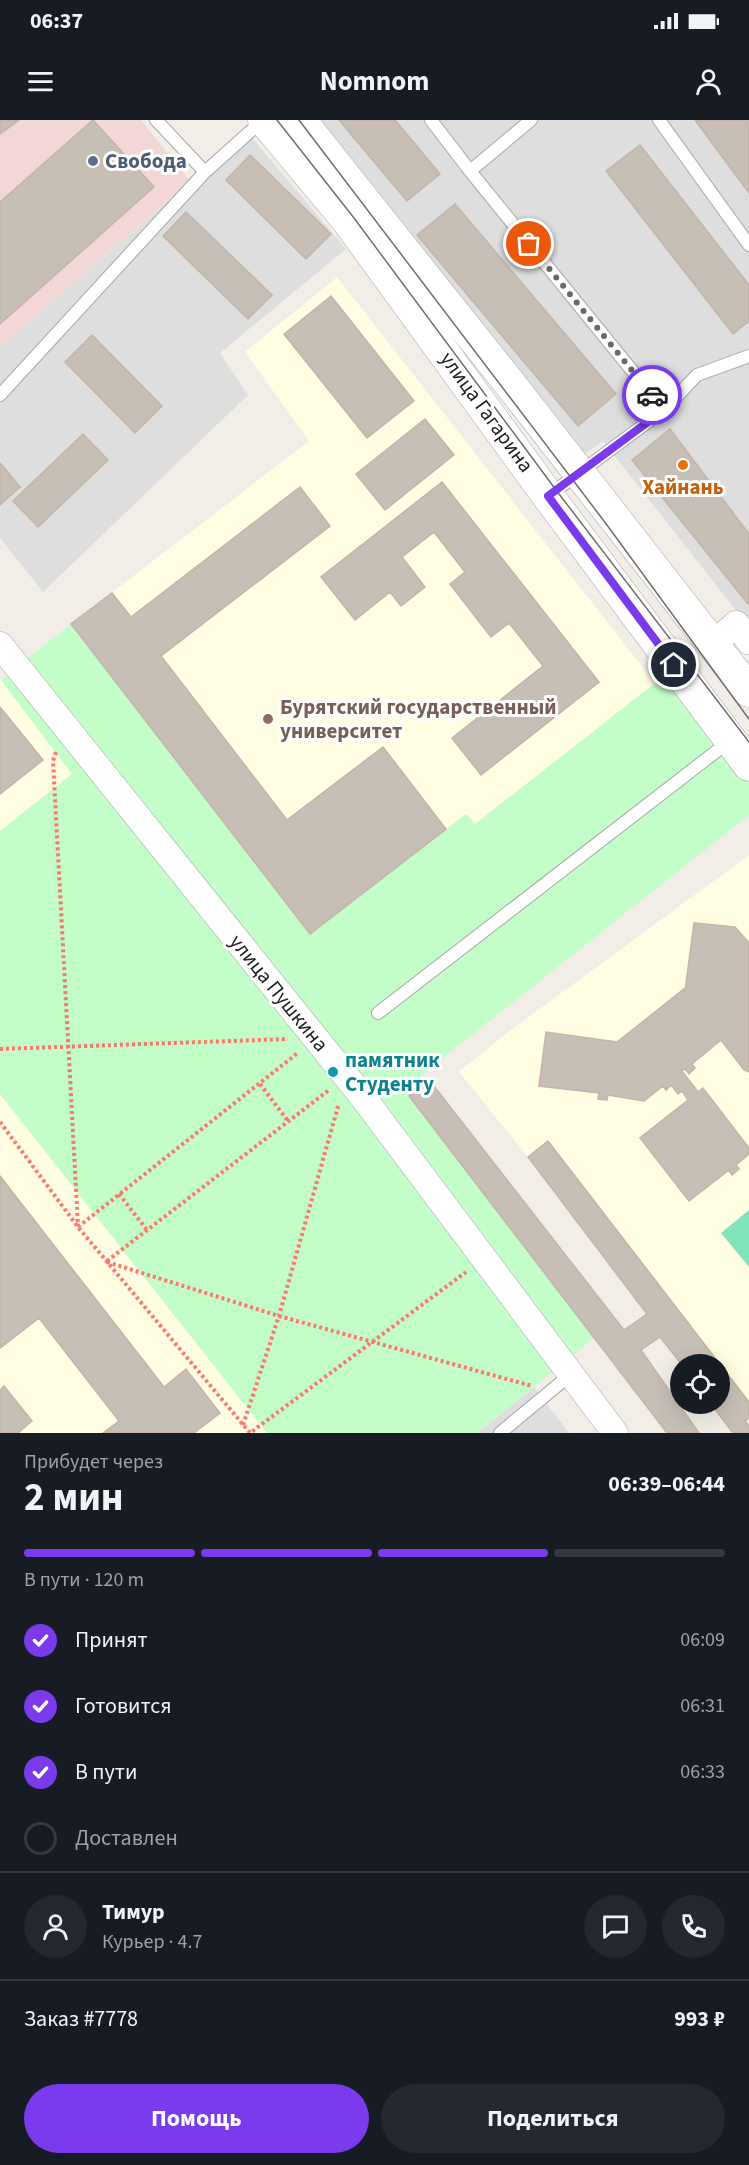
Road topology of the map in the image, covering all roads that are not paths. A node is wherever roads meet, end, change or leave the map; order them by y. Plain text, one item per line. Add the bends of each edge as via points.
1 (156, 120) edge
2 (263, 120) edge
3 (300, 120) edge
4 (431, 120) edge
5 (531, 120) edge
6 (659, 120) edge
7 (470, 171) junction
8 (205, 172) junction
9 (749, 245) edge
10 (749, 356) edge
11 (0, 395) edge
12 (664, 410) junction
13 (580, 474) junction
14 (548, 496) junction
15 (749, 641) edge
16 (0, 645) edge
17 (712, 645) junction
18 (749, 691) edge
19 (735, 736) junction
20 (749, 765) edge
21 (378, 1013) dead end
22 (564, 1380) dead end
23 (500, 1433) edge
24 (615, 1433) edge

1 - 8 lane
2 - 8 lane
2 - 14 street, улица Гагарина via 348,221
3 - 13 street, улица Гагарина
4 - 7 lane
5 - 7 lane
6 - 9 lane
7 - 12 lane
8 - 11 lane
10 - 12 lane via 697,375
12 - 13 lane
13 - 14 lane
13 - 17 street, улица Гагарина
14 - 19 street, улица Гагарина
15 - 17 street via 736,624
16 - 24 street, улица Пушкина via 347,1076
17 - 18 street, улица Гагарина
19 - 20 street, улица Гагарина
19 - 21 lane
22 - 23 lane

